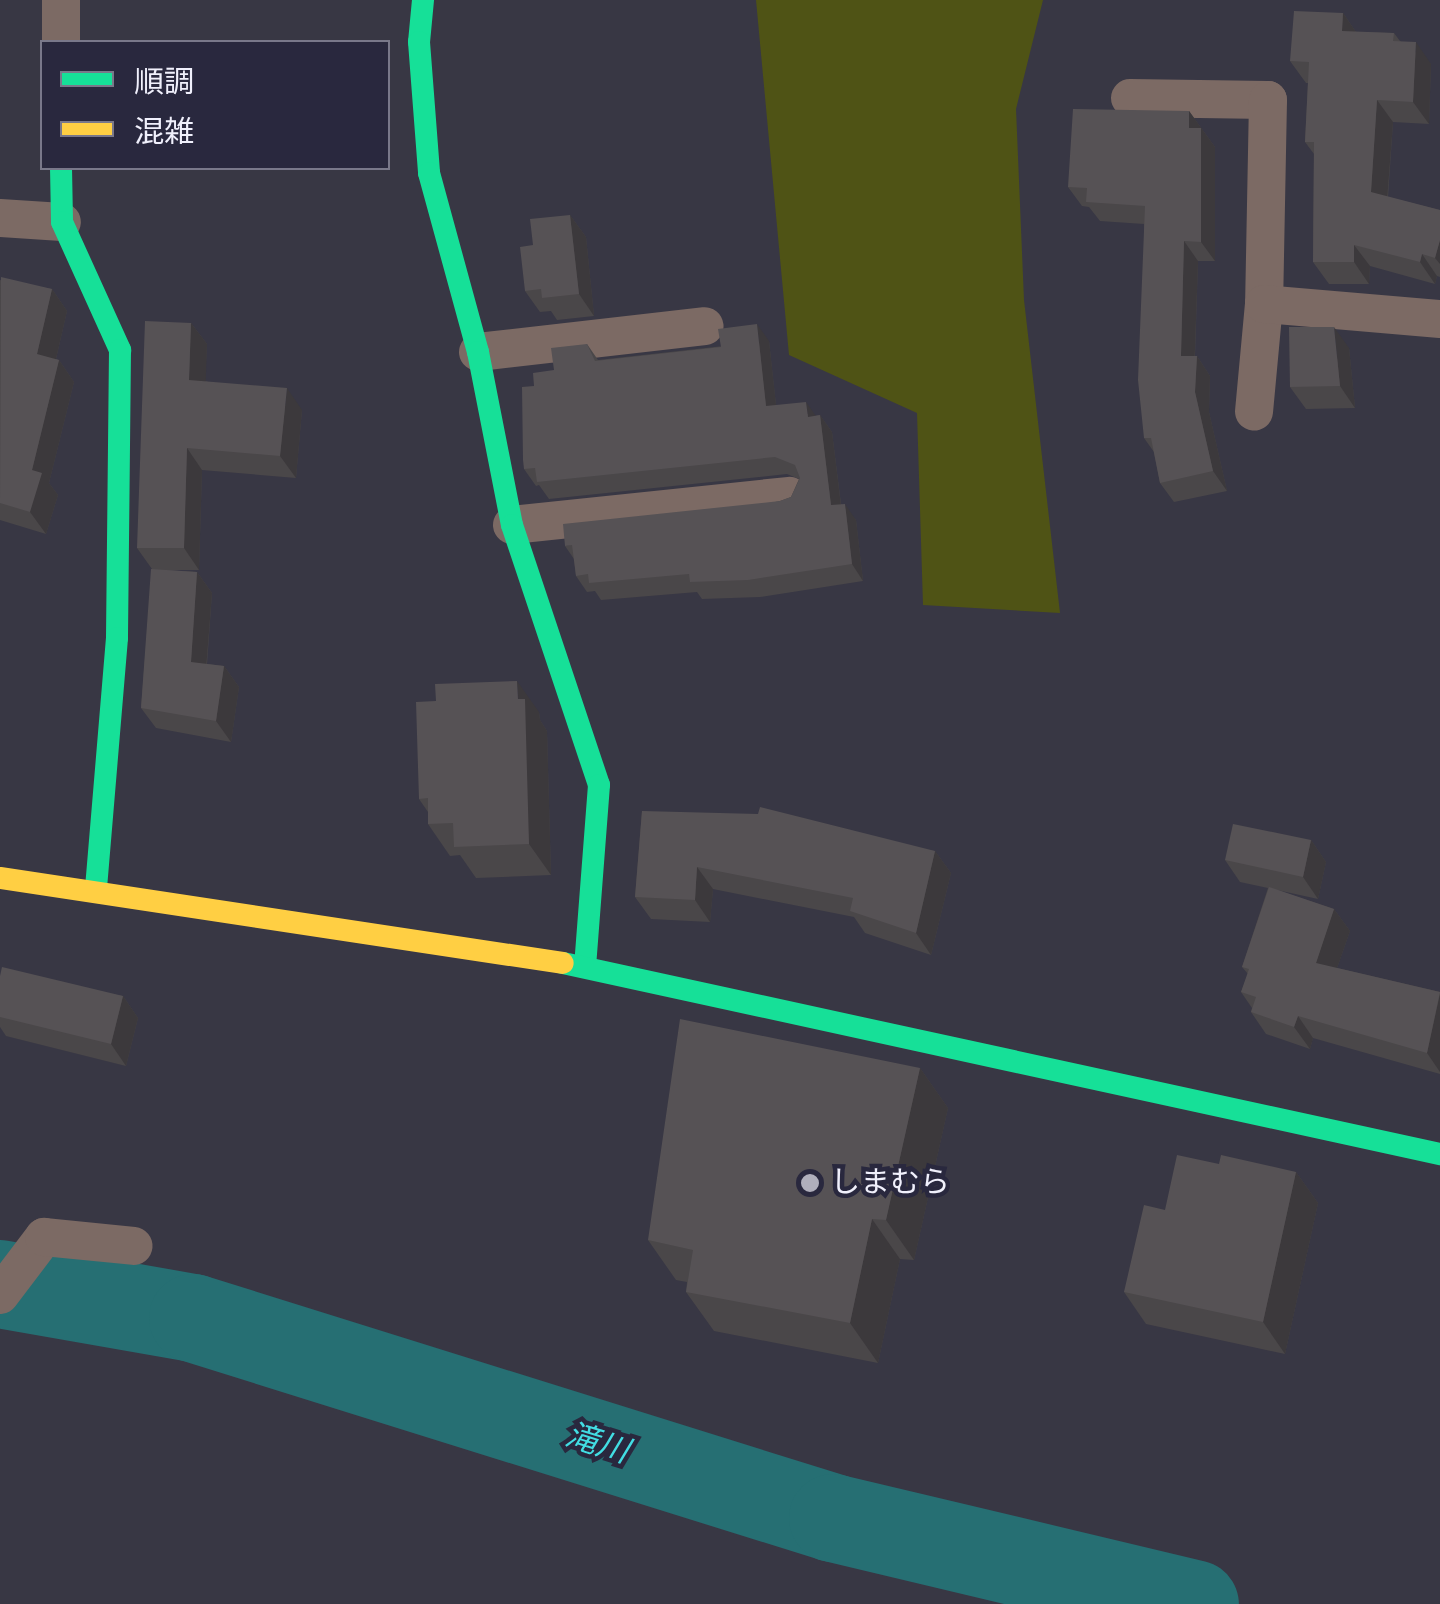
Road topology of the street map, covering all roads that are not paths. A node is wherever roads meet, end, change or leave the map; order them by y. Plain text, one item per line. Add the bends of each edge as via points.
1 (60, 0) edge
2 (423, 0) edge
3 (61, 40) edge
4 (1130, 98) dead end
5 (62, 170) edge
6 (0, 218) edge
7 (62, 222) junction
8 (1264, 304) junction
9 (1440, 319) edge
10 (706, 326) dead end
11 (478, 352) junction
12 (1254, 412) dead end
13 (789, 496) edge
14 (512, 525) junction
15 (0, 878) edge
16 (96, 890) junction
17 (585, 966) junction
18 (1440, 1154) edge
19 (134, 1246) dead end
20 (0, 1296) edge

1 - 3 street
2 - 11 street via 419,42 429,173
4 - 8 street via 1268,100
5 - 7 street
6 - 7 street
7 - 16 street via 120,350 117,638
8 - 9 street
8 - 12 street
10 - 11 street
11 - 14 street
13 - 14 street
14 - 17 street via 599,784
15 - 16 street
16 - 17 street
17 - 18 street
19 - 20 street via 44,1237

